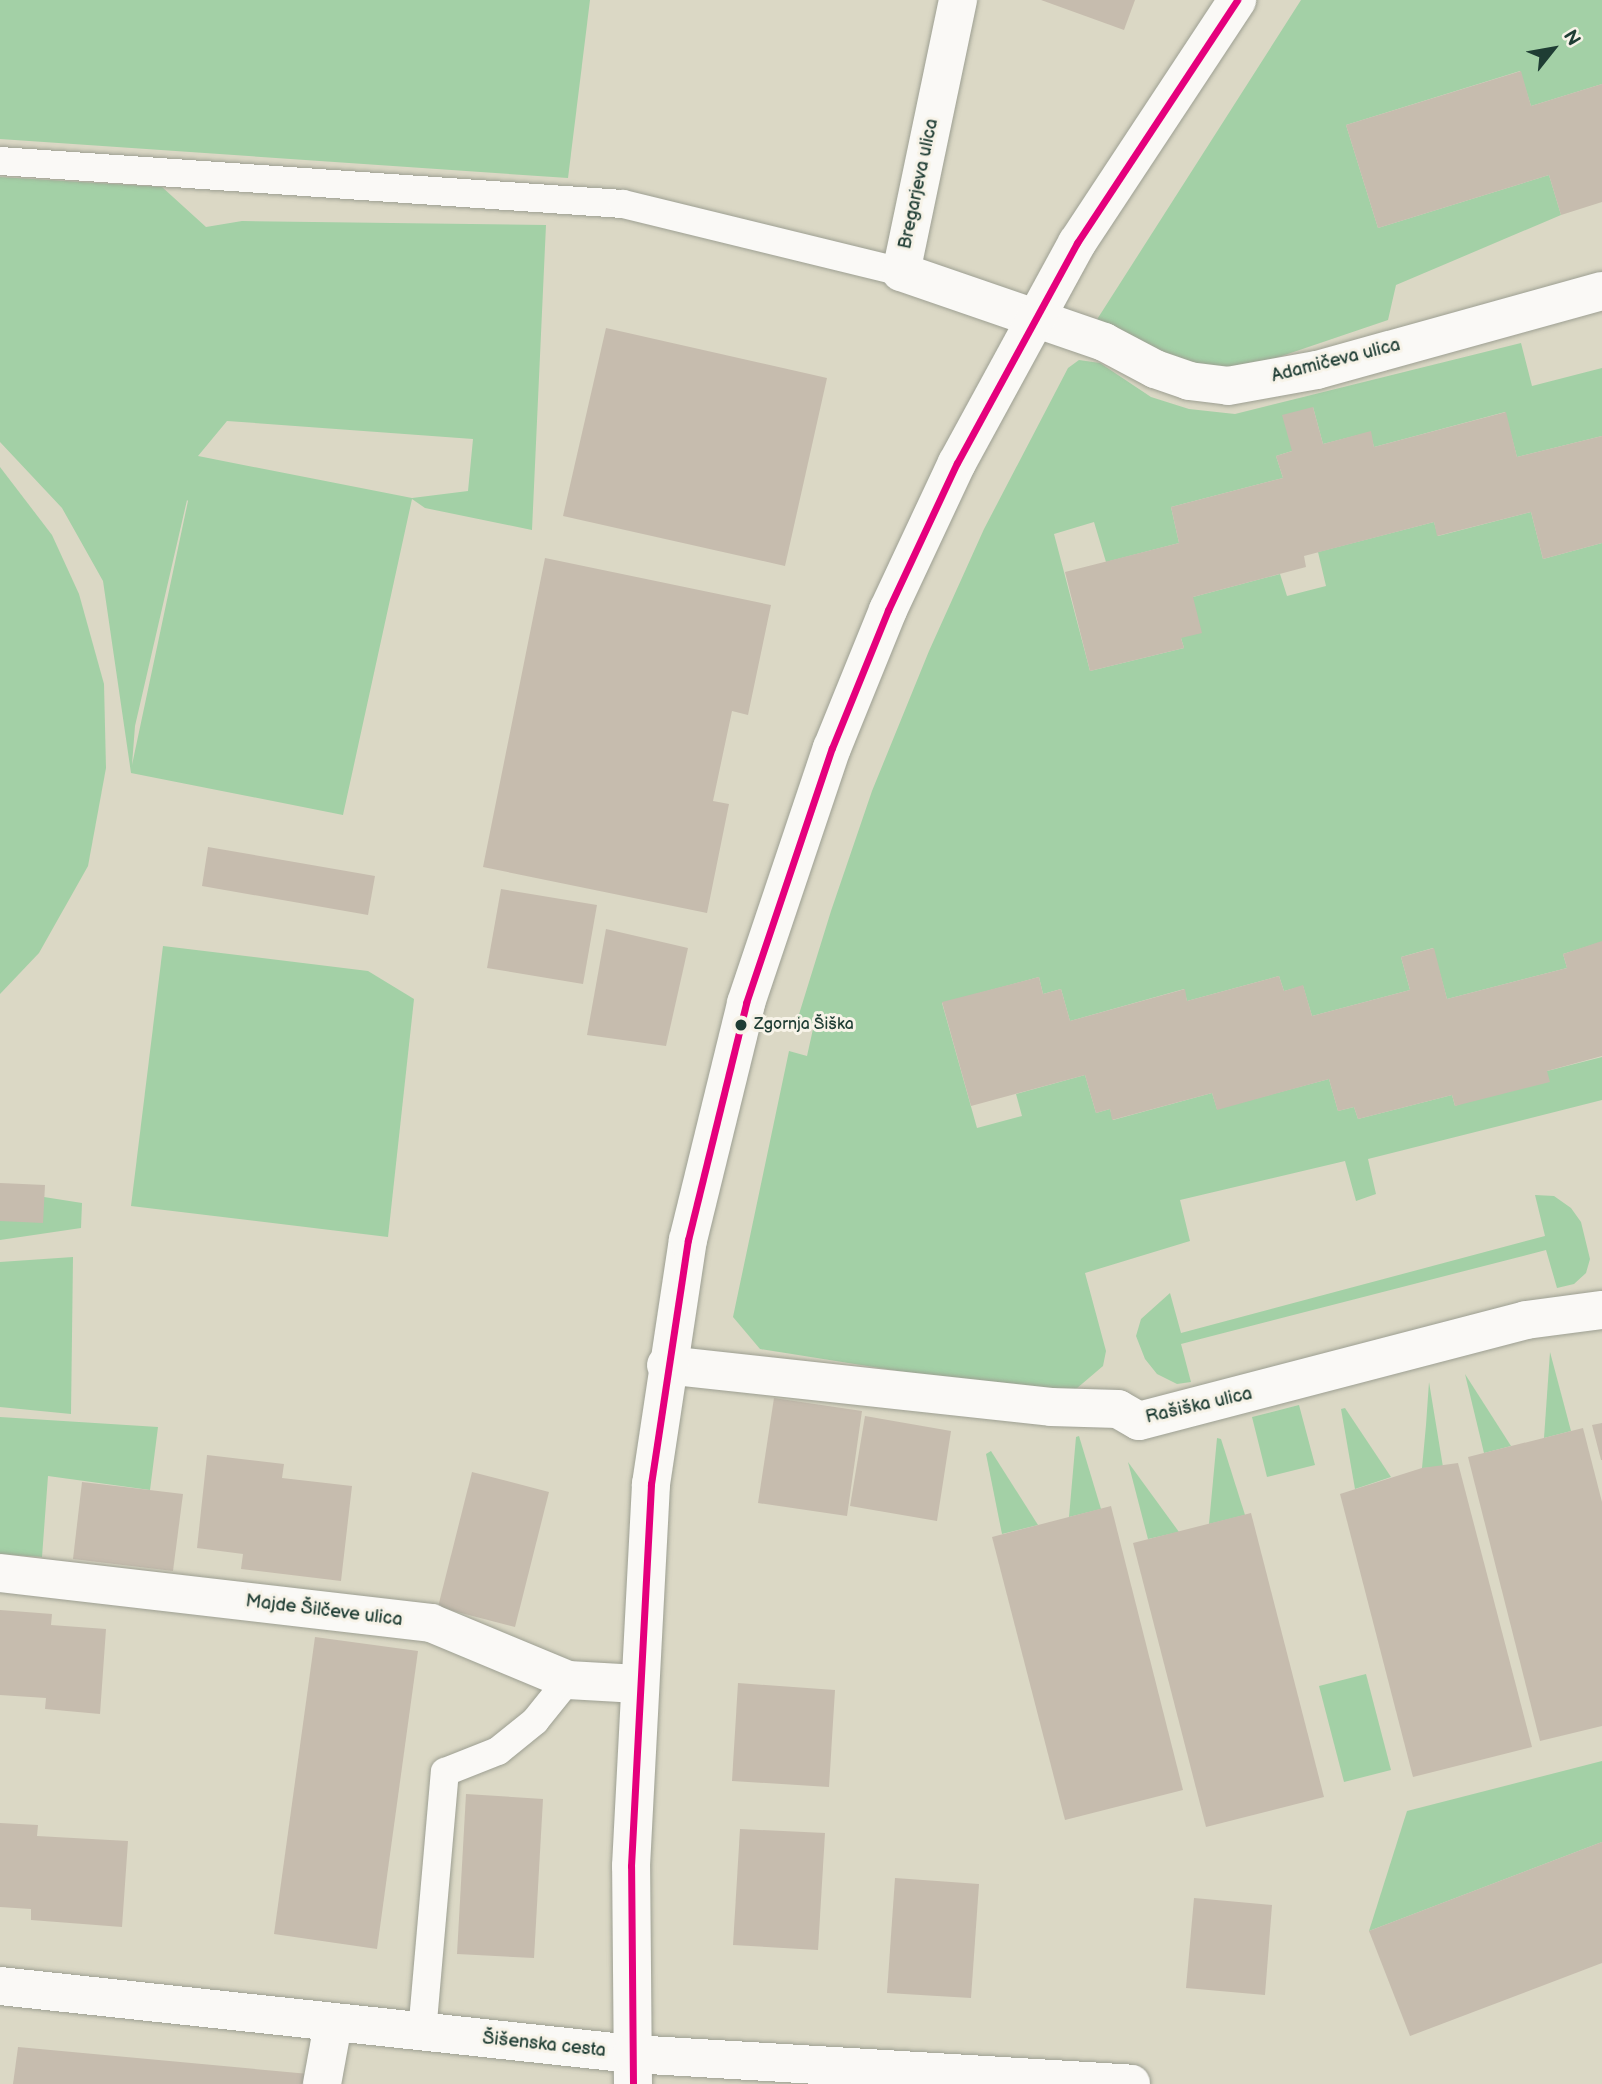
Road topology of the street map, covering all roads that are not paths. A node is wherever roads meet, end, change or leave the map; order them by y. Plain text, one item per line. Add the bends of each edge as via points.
1 (958, 0) edge
2 (1237, 0) edge
3 (0, 161) edge
4 (901, 272) junction
5 (1602, 291) edge
6 (1034, 318) junction
7 (1602, 1310) edge
8 (666, 1365) junction
9 (0, 1573) edge
10 (568, 1680) junction
11 (638, 1684) junction
12 (0, 1986) edge
13 (333, 2024) junction
14 (422, 2034) junction
15 (632, 2069) edge
16 (322, 2084) edge
17 (1131, 2084) edge

1 - 4 street, Bregarjeva ulica
2 - 6 street via 1077,243
3 - 4 lane via 623,204
4 - 6 street, Bregarjeva ulica
5 - 6 street, Adamičeva ulica via 1317,370 1228,386 1189,381 1104,342
6 - 8 street via 957,463 888,610 772,918 724,1088 688,1240
7 - 8 street, Rašiška ulica via 1525,1321 1139,1422 1118,1409 1051,1408
8 - 11 street via 651,1484
9 - 10 street, Majde Šilčeve ulica via 432,1623
10 - 11 street, Majde Šilčeve ulica
10 - 14 lane via 535,1721 498,1751 445,1772
11 - 15 street via 631,1866
12 - 13 street, Šišenska cesta
13 - 14 street, Šišenska cesta
13 - 16 street
14 - 15 street, Šišenska cesta
15 - 17 street, Šišenska cesta

